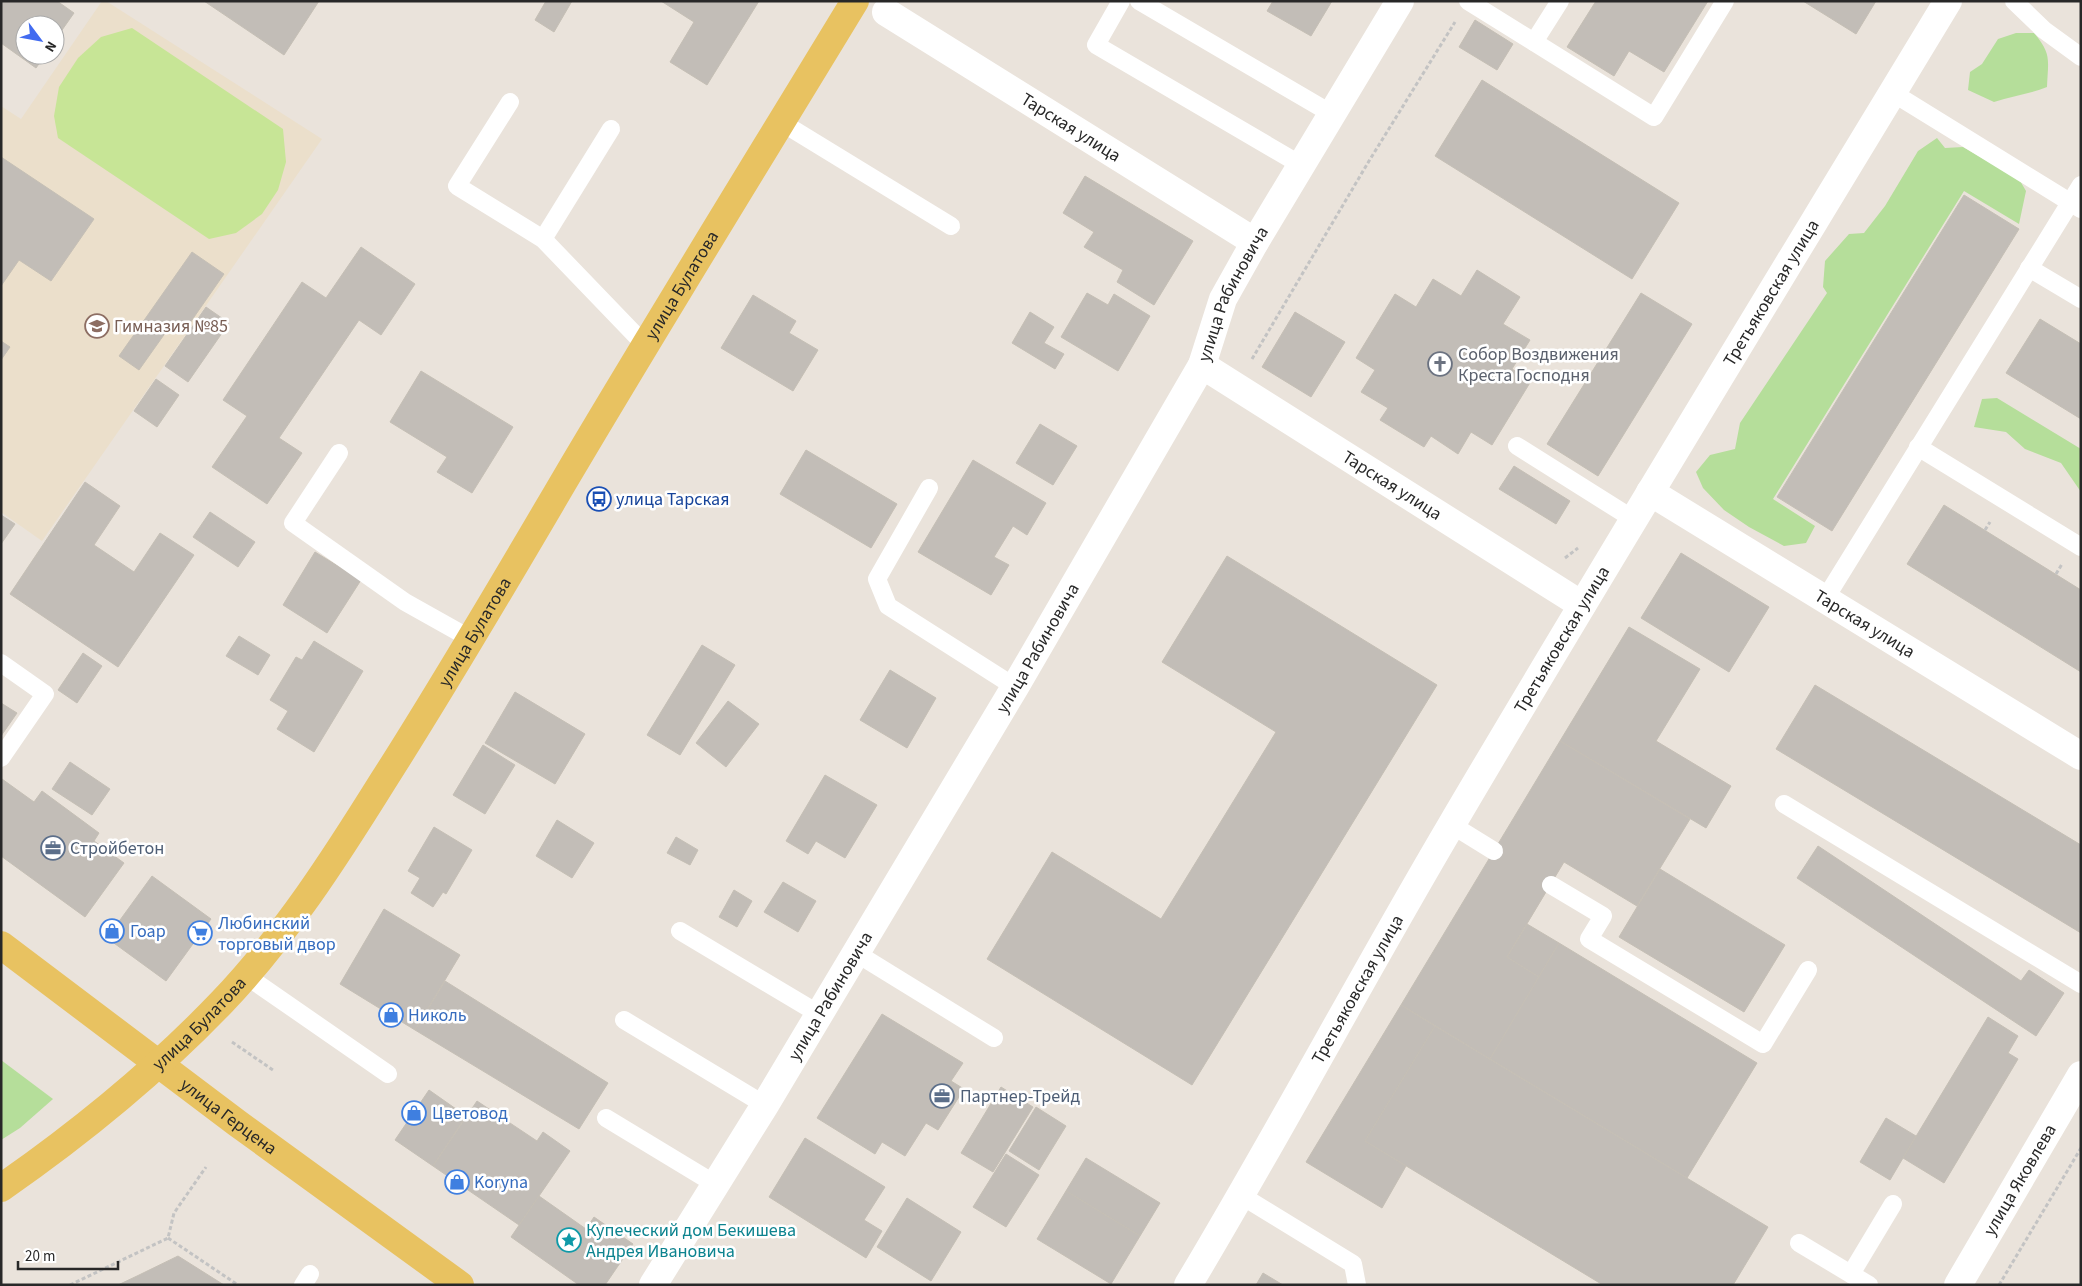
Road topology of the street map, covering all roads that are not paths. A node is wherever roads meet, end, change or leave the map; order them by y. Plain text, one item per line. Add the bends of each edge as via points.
1 (855, 1) edge
2 (1121, 1) edge
3 (1139, 1) edge
4 (1400, 1) edge
5 (1468, 1) edge
6 (1560, 1) edge
7 (1725, 1) edge
8 (1948, 1) edge
9 (2014, 1) edge
10 (886, 12) dead end
11 (1534, 42) junction
12 (2081, 57) edge
13 (1893, 93) junction
14 (510, 102) dead end
15 (1332, 114) junction
16 (781, 122) junction
17 (611, 129) dead end
18 (1302, 165) junction
19 (2081, 184) edge
20 (2075, 206) edge
21 (951, 226) dead end
22 (543, 238) junction
23 (1255, 242) junction
24 (2029, 268) junction
25 (2081, 300) edge
26 (645, 345) junction
27 (1202, 365) junction
28 (1517, 446) dead end
29 (1918, 447) junction
30 (339, 453) dead end
31 (928, 488) dead end
32 (1650, 492) junction
33 (1633, 518) junction
34 (2081, 547) edge
35 (1824, 599) junction
36 (1582, 605) junction
37 (470, 639) junction
38 (1, 663) edge
39 (1015, 687) junction
40 (2081, 756) edge
41 (1, 758) edge
42 (1784, 804) dead end
43 (1452, 825) junction
44 (1494, 851) dead end
45 (1550, 885) dead end
46 (680, 931) dead end
47 (1, 945) edge
48 (856, 953) junction
49 (1808, 970) dead end
50 (245, 975) junction
51 (2081, 984) edge
52 (819, 1014) junction
53 (624, 1020) dead end
54 (994, 1038) dead end
55 (158, 1063) junction
56 (388, 1074) dead end
57 (2081, 1075) edge
58 (765, 1105) junction
59 (606, 1118) dead end
60 (715, 1184) junction
61 (1, 1188) edge
62 (1242, 1196) junction
63 (1893, 1204) dead end
64 (1799, 1243) dead end
65 (1851, 1274) junction
66 (460, 1285) edge
67 (653, 1285) edge
68 (1188, 1285) edge
69 (1357, 1285) edge
70 (1868, 1285) edge
71 (1958, 1285) edge

1 - 16 main road, улица Булатова
2 - 18 lane via 1096,45
3 - 15 lane
4 - 15 street, улица Рабиновича
5 - 11 lane
6 - 11 lane
7 - 11 lane via 1654,117
8 - 13 street, Третьяковская улица
9 - 12 lane via 2044,30
10 - 23 street, Тарская улица
13 - 20 lane
13 - 32 street, Третьяковская улица
14 - 22 lane via 457,186
15 - 18 street, улица Рабиновича
16 - 21 lane
16 - 26 main road, улица Булатова
17 - 22 lane
18 - 23 street, улица Рабиновича
19 - 20 lane
20 - 24 lane
22 - 26 lane
23 - 27 street, улица Рабиновича via 1224,300
24 - 25 lane
24 - 29 lane
26 - 37 main road, улица Булатова
27 - 36 street, Тарская улица
27 - 39 street, улица Рабиновича
28 - 33 lane
29 - 34 lane
29 - 35 lane
30 - 37 lane via 293,523 405,602
31 - 39 lane via 877,580 888,606
32 - 33 street, Третьяковская улица
32 - 35 street, Тарская улица
33 - 36 street, Третьяковская улица
35 - 40 street, Тарская улица
36 - 43 street, Третьяковская улица
37 - 50 main road, улица Булатова via 369,804 306,899
38 - 41 lane via 46,694
39 - 48 street, улица Рабиновича
42 - 51 lane
43 - 44 lane
43 - 62 street, Третьяковская улица
45 - 49 lane via 1603,916 1589,939 1763,1044
46 - 52 lane
47 - 55 main road, улица Герцена
48 - 52 street, улица Рабиновича
48 - 54 lane
50 - 55 main road, улица Булатова via 217,1007
50 - 56 lane
52 - 58 street, улица Рабиновича
53 - 58 lane
55 - 61 main road, улица Булатова via 40,1161
55 - 66 main road, улица Герцена
57 - 71 street, улица Яковлева
58 - 60 street, улица Рабиновича
59 - 60 lane
60 - 67 street, улица Рабиновича
62 - 68 street, Третьяковская улица
62 - 69 lane via 1352,1264
63 - 65 lane
64 - 65 lane
65 - 70 lane

